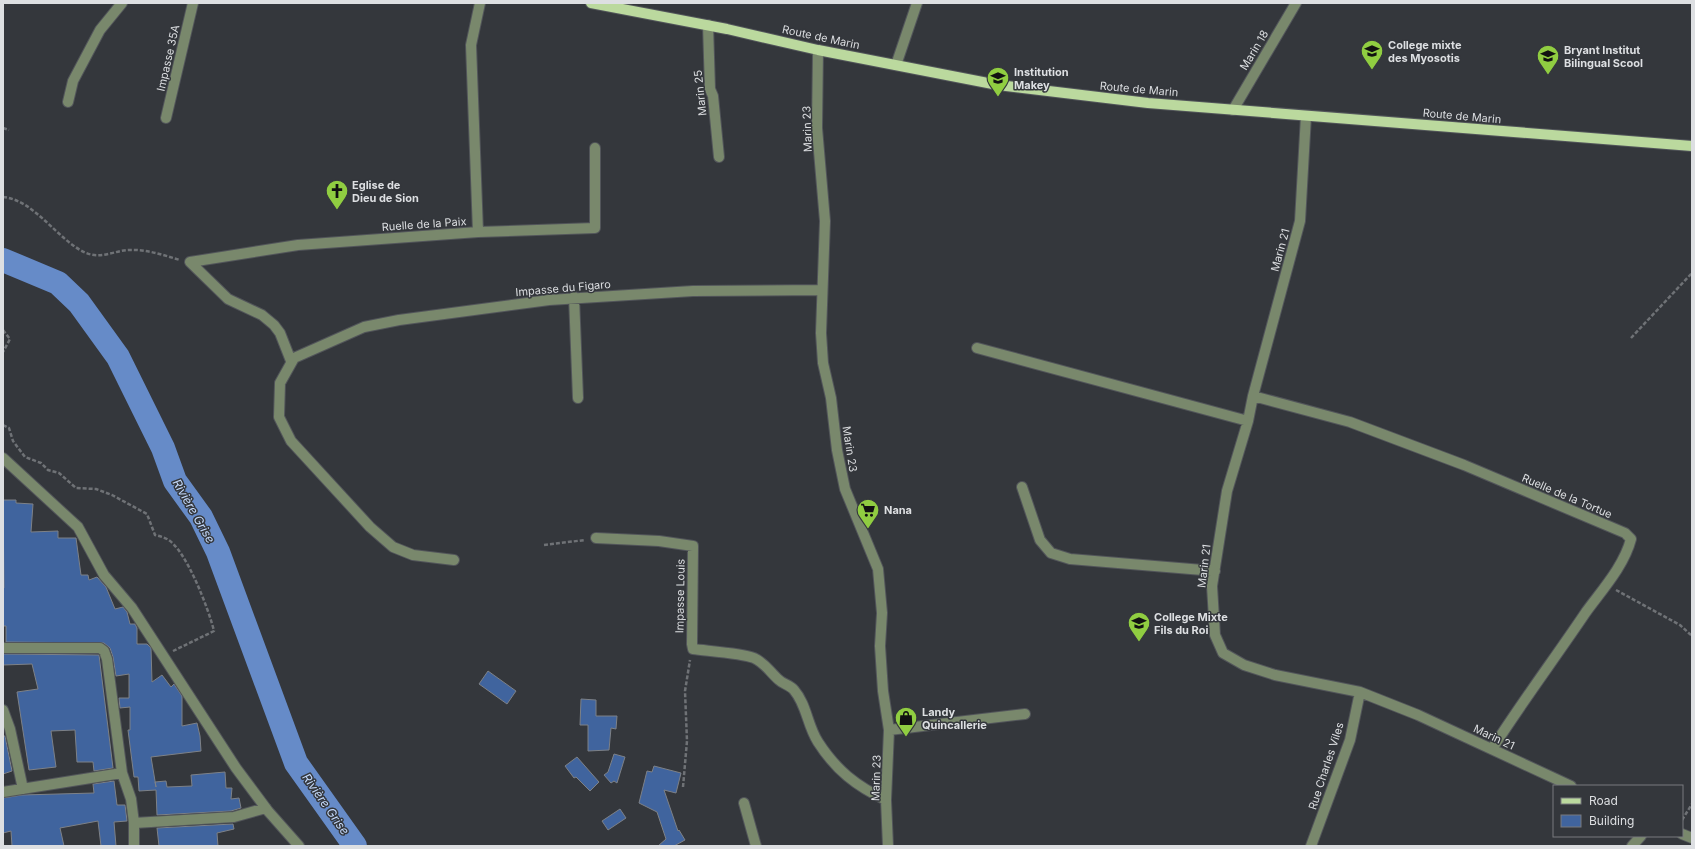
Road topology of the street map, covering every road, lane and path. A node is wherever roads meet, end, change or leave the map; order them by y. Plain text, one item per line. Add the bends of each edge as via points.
1 (122, 3) edge
2 (193, 3) edge
3 (480, 3) edge
4 (591, 3) edge
5 (917, 3) edge
6 (1296, 3) edge
7 (708, 25) junction
8 (818, 50) junction
9 (896, 65) junction
10 (68, 102) dead end
11 (1233, 110) junction
12 (1306, 116) junction
13 (166, 118) dead end
14 (3, 128) edge
15 (9, 130) dead end
16 (1692, 146) edge
17 (594, 148) dead end
18 (719, 157) dead end
19 (3, 197) edge
20 (478, 232) junction
21 (190, 262) junction
22 (1692, 273) edge
23 (822, 290) junction
24 (574, 297) junction
25 (3, 330) edge
26 (1631, 338) dead end
27 (977, 348) dead end
28 (3, 352) edge
29 (291, 361) junction
30 (1253, 396) junction
31 (578, 398) dead end
32 (1248, 421) junction
33 (3, 425) edge
34 (3, 458) edge
35 (1022, 487) dead end
36 (596, 538) joint
37 (544, 545) dead end
38 (454, 560) dead end
39 (1215, 571) junction
40 (1606, 585) junction
41 (1692, 636) edge
42 (3, 648) edge
43 (693, 649) junction
44 (164, 656) junction
45 (1360, 692) junction
46 (3, 710) edge
47 (1025, 714) dead end
48 (889, 730) junction
49 (1492, 749) junction
50 (122, 773) junction
51 (1569, 785) edge
52 (683, 787) dead end
53 (23, 789) junction
54 (3, 792) edge
55 (886, 800) junction
56 (744, 803) dead end
57 (1692, 804) edge
58 (266, 808) junction
59 (1683, 818) edge
60 (134, 822) junction
61 (1640, 837) edge
62 (134, 846) edge
63 (299, 846) edge
64 (756, 846) edge
65 (888, 846) edge
66 (1311, 846) edge
67 (1632, 846) edge

1 - 10 street via 100,30 72,80
2 - 13 street, Impasse 35A
3 - 20 street, Ruelle de la Paix via 470,45
4 - 7 main road, Route de Marin
5 - 9 street
6 - 11 street, Marin 18
7 - 8 main road, Route de Marin
7 - 18 street, Marin 25 via 710,89 713,96
8 - 9 main road, Route de Marin
8 - 23 street, Marin 23 via 817,128 825,221
9 - 11 main road, Route de Marin via 1005,86
11 - 12 main road, Route de Marin
12 - 16 main road, Route de Marin
12 - 30 street, Marin 21 via 1300,221
14 - 15 path
17 - 20 street via 595,228
19 - 21 path via 12,198 26,206 73,246 88,254 101,256 129,250 151,252
20 - 21 street, Ruelle de la Paix via 298,245
21 - 29 street via 228,299 262,315 274,325 280,332
22 - 26 path
23 - 24 street, Impasse du Figaro via 693,291
23 - 48 street, Marin 23 via 822,356 831,398 837,450 845,488 878,569 882,613 880,646 883,691
24 - 29 street, Impasse du Figaro via 398,320 364,327
24 - 31 street
25 - 28 path via 10,339
27 - 32 street
29 - 38 street via 280,384 279,417 291,441 370,527 393,547 413,555
30 - 32 street, Marin 21
30 - 40 street, Ruelle de la Tortue via 1350,422 1464,465 1625,533 1631,539 1628,549
32 - 39 street, Marin 21 via 1226,491
33 - 44 path via 9,428 13,441 25,457 59,473 76,488 96,489 147,514 155,535 168,539 183,555 214,631
34 - 44 street via 78,527 104,575 132,608
35 - 39 street via 1040,540 1050,553 1070,559
36 - 37 path
36 - 43 street, Impasse Louis via 659,541 693,546
39 - 45 street, Marin 21 via 1212,586 1214,636 1223,654 1244,665 1275,675
40 - 41 path via 1680,625
40 - 49 street, Ruelle de la Tortue
42 - 50 street via 100,648 104,651
43 - 52 path via 685,691 687,741
43 - 55 street via 753,658 767,666 801,698 809,727 838,768 863,789
44 - 58 street via 232,762
45 - 49 street, Marin 21
45 - 66 street, Rue Charles Viles via 1350,740
46 - 53 street via 10,729
47 - 48 street
48 - 55 street, Marin 23
49 - 51 street, Marin 21
50 - 53 street
50 - 60 street
53 - 54 street
55 - 65 street, Marin 23
56 - 64 street
57 - 59 path
58 - 60 street via 234,817
58 - 63 street
60 - 62 street
61 - 67 street

